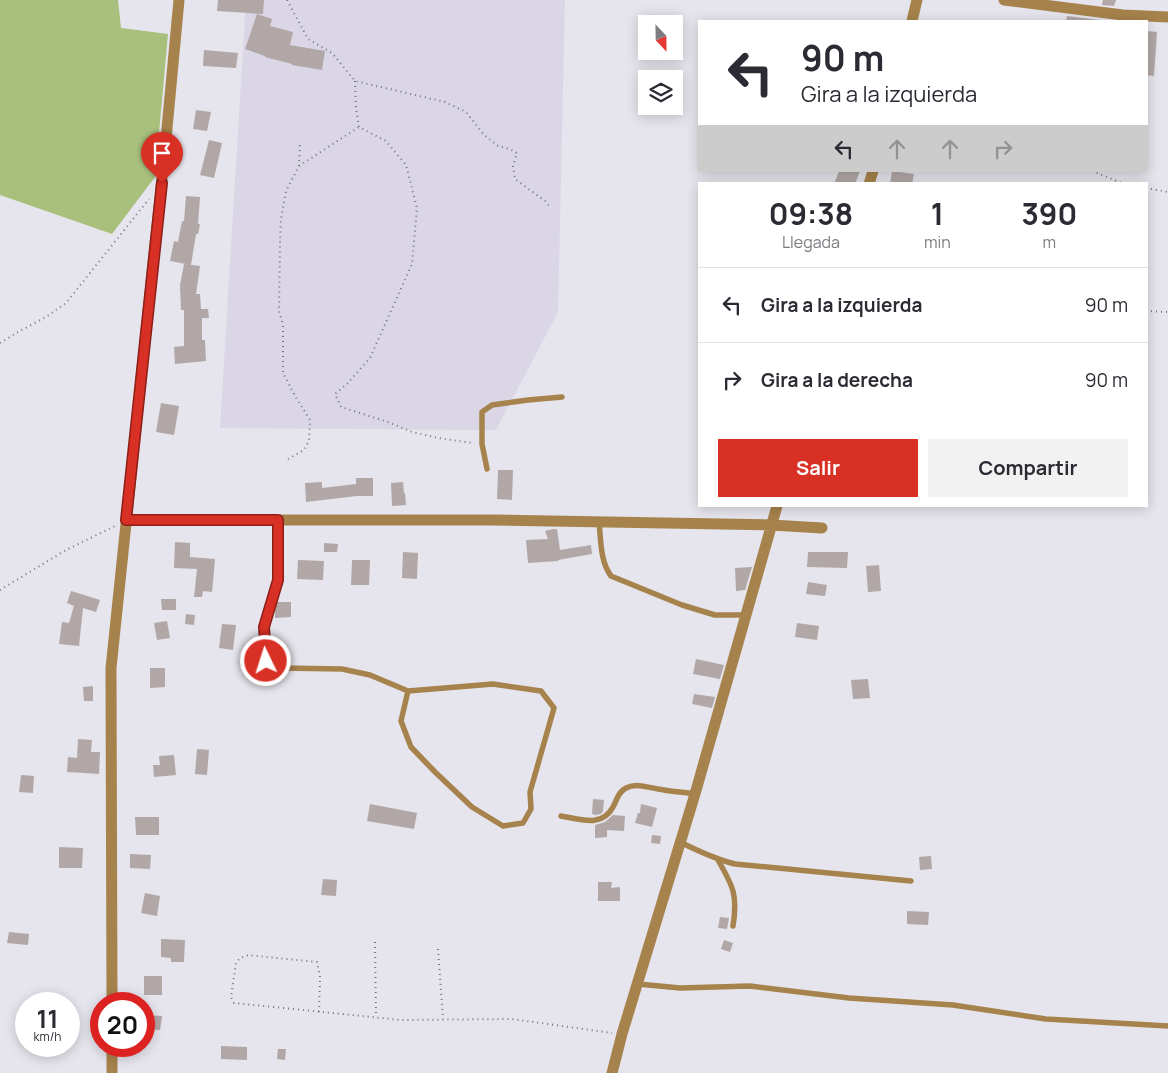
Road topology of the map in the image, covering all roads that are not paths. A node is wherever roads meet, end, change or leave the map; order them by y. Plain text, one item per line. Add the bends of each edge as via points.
1 (179, 0) edge
2 (917, 0) edge
3 (1004, 0) edge
4 (1168, 17) edge
5 (912, 20) edge
6 (562, 397) dead end
7 (487, 469) dead end
8 (777, 507) edge
9 (126, 520) junction
10 (278, 520) junction
11 (599, 522) junction
12 (771, 525) junction
13 (822, 528) dead end
14 (746, 614) junction
15 (408, 691) junction
16 (695, 794) junction
17 (561, 816) dead end
18 (680, 842) junction
19 (718, 860) junction
20 (911, 881) dead end
21 (733, 926) dead end
22 (638, 984) junction
23 (112, 992) edge
24 (1168, 1026) edge
25 (112, 1057) edge
26 (112, 1073) edge
27 (612, 1073) edge

1 - 9 street
2 - 5 street
3 - 4 street via 1123,15
6 - 7 lane via 492,405 482,412 482,444
8 - 12 street
9 - 10 street
9 - 23 street via 111,668
10 - 11 street
10 - 15 lane via 278,580 264,627 266,661 280,668 342,669 370,675
11 - 12 street
11 - 14 lane via 602,558 611,576 715,615
12 - 13 street
12 - 14 street
14 - 16 street
15 - 15 lane via 493,684 541,691 554,708 530,792 531,809 523,822 504,826 472,807 411,746 401,721
16 - 17 lane via 639,785 626,788 617,796 604,818 594,821
16 - 18 street
18 - 19 lane
18 - 22 street
19 - 20 lane
19 - 21 lane via 731,883 734,896
22 - 24 lane via 680,988 750,986 850,998 953,1005 1046,1019
22 - 27 street
25 - 26 street

